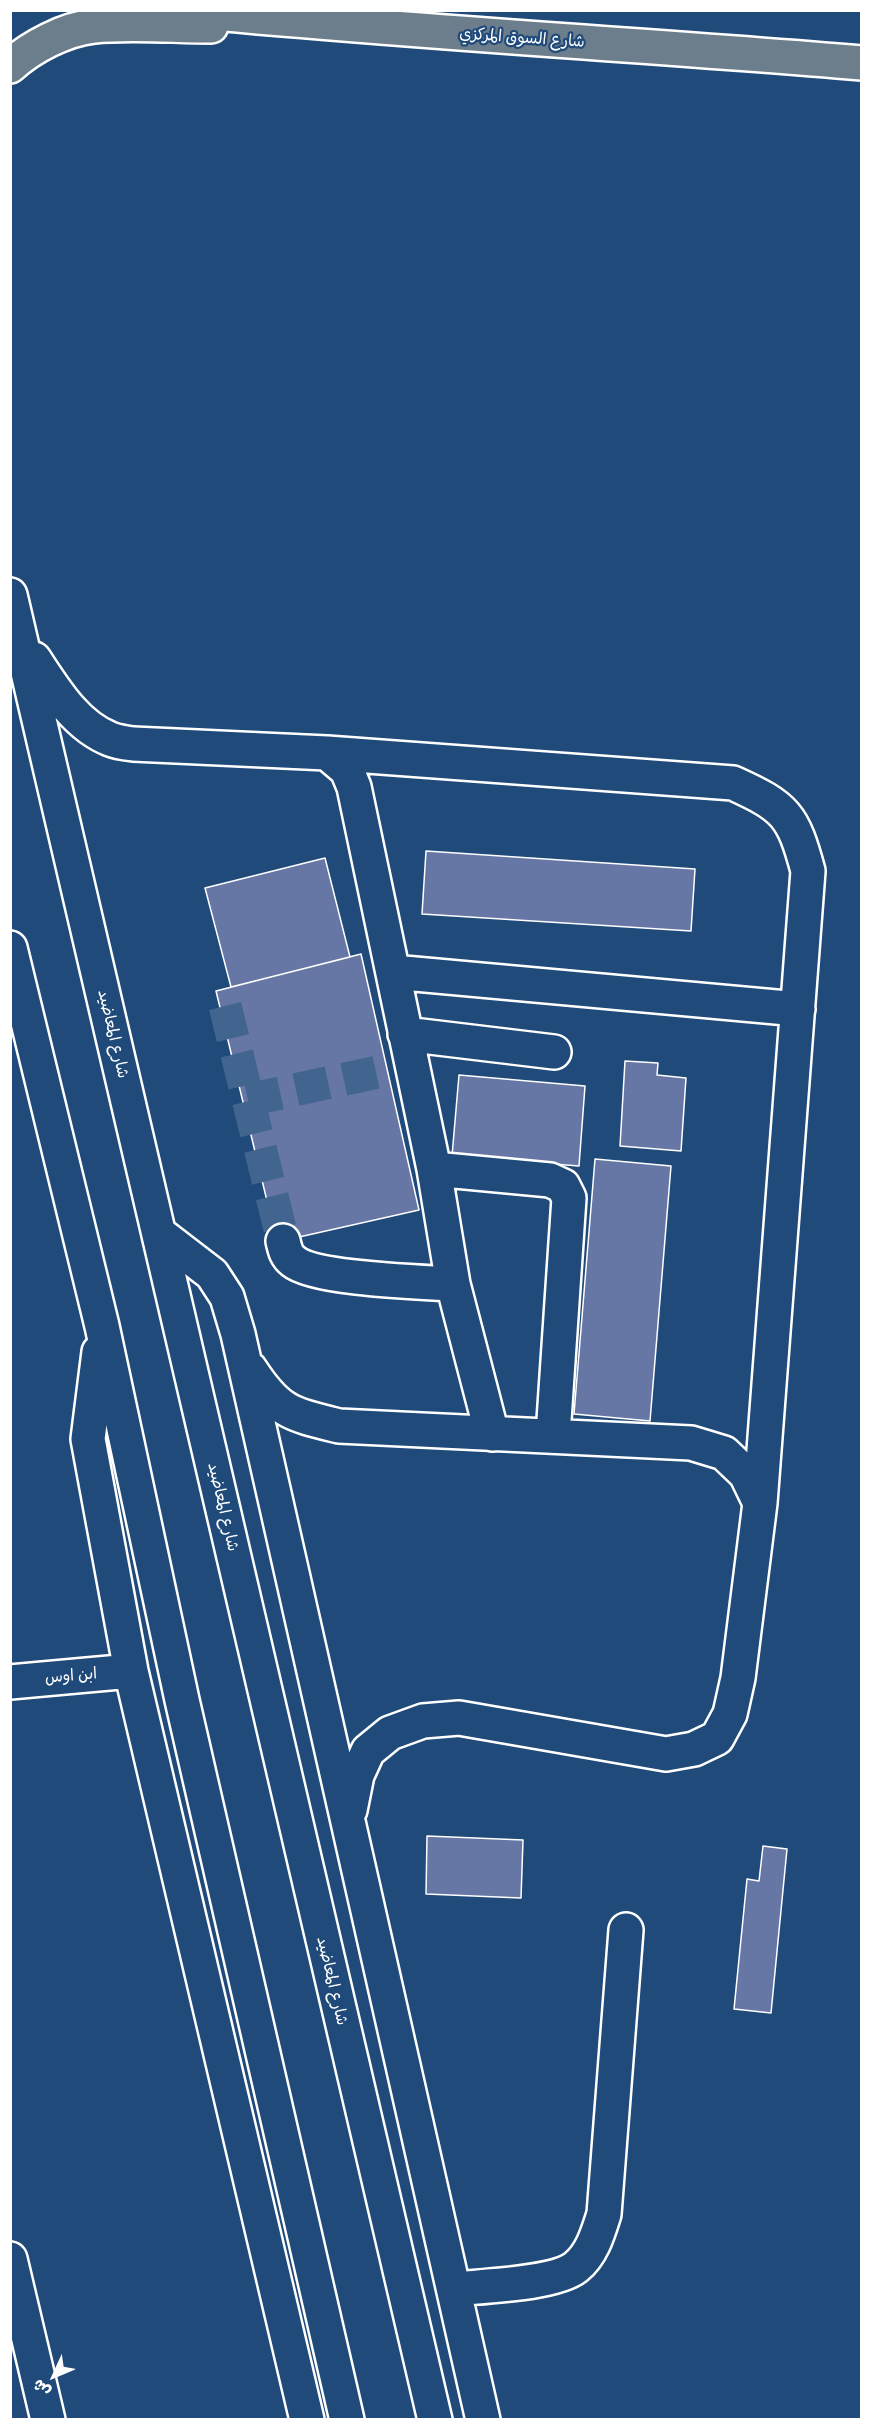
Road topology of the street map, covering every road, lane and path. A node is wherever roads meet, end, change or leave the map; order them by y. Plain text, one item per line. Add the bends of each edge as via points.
1 (183, 10) edge
2 (341, 26) junction
3 (861, 63) edge
4 (10, 66) edge
5 (10, 595) edge
6 (23, 645) junction
7 (327, 753) junction
8 (10, 948) edge
9 (393, 972) junction
10 (798, 1009) junction
11 (554, 1052) dead end
12 (401, 1056) junction
13 (434, 1169) junction
14 (160, 1233) junction
15 (283, 1241) tunnel mouth
16 (453, 1284) junction
17 (102, 1326) junction
18 (246, 1363) junction
19 (492, 1434) junction
20 (553, 1436) junction
21 (760, 1503) junction
22 (131, 1671) junction
23 (10, 1682) edge
24 (348, 1818) junction
25 (626, 1929) dead end
26 (357, 2085) junction
27 (418, 2133) junction
28 (10, 2259) edge
29 (454, 2289) junction
30 (48, 2420) edge
31 (307, 2420) edge
32 (347, 2420) edge
33 (435, 2420) edge
34 (483, 2420) edge

1 - 2 main road, شارع السوق المركزي
2 - 3 main road, شارع السوق المركزي
2 - 4 main road via 93,26 67,33 23,54
5 - 6 street, شارع المعاضيد
6 - 7 street via 63,702 109,739 133,744
6 - 14 street, شارع المعاضيد
7 - 9 street via 347,770 354,787
7 - 10 street via 733,783 764,798 786,814 800,841 808,871
8 - 17 street
9 - 10 street
9 - 12 street
10 - 21 street
11 - 12 street
12 - 13 street
13 - 16 street
13 - 20 street via 550,1180 563,1186 569,1198
14 - 18 street via 212,1274 227,1297
14 - 26 street, شارع المعاضيد
15 - 16 street via 286,1255 293,1262 319,1273
16 - 19 street
17 - 22 street via 88,1439
17 - 32 street via 182,1700
18 - 19 street via 267,1396 289,1412 306,1418 339,1426
18 - 24 street
19 - 20 street
20 - 21 street via 691,1443 724,1453 746,1474
21 - 24 street via 738,1678 730,1714 717,1738 694,1749 666,1754 459,1718 423,1721 390,1733 368,1751 357,1775
22 - 23 street, ابن اوس
22 - 31 street
24 - 27 street
25 - 29 street via 604,2214 592,2248 576,2268 548,2279
26 - 27 street
26 - 33 street, شارع المعاضيد
27 - 29 street
28 - 30 street
29 - 34 street

